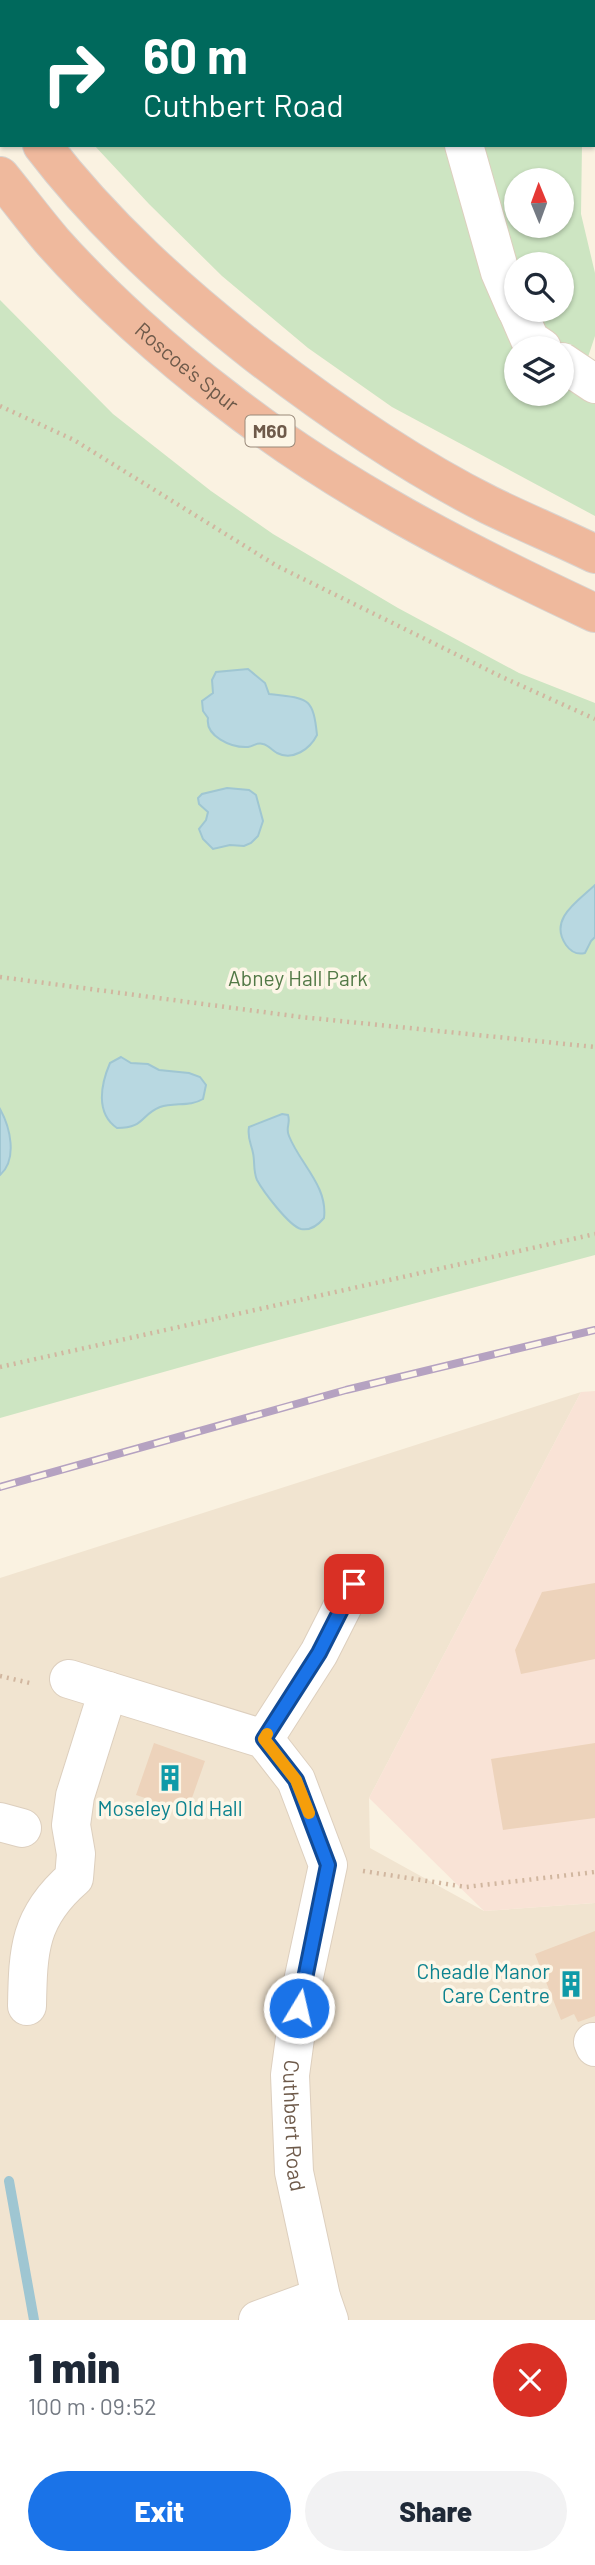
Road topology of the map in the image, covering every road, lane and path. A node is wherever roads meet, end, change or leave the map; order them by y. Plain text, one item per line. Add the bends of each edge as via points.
1 (43, 147) edge
2 (465, 147) edge
3 (0, 176) edge
4 (504, 281) edge
5 (574, 370) edge
6 (594, 382) edge
7 (0, 406) edge
8 (595, 554) edge
9 (595, 613) edge
10 (595, 719) edge
11 (0, 977) edge
12 (595, 1047) edge
13 (595, 1234) edge
14 (0, 1367) edge
15 (354, 1584) dead end
16 (69, 1679) dead end
17 (108, 1691) junction
18 (264, 1739) junction
19 (328, 1865) junction
20 (595, 1872) edge
21 (27, 2006) dead end
22 (325, 2308) edge
23 (258, 2320) edge

1 - 8 highway, M60 via 125,239 200,309 318,401 488,505
2 - 4 street
3 - 9 highway, Roscoe's Spur / M60 via 54,243 142,331 225,400 351,485 484,561
5 - 6 street
7 - 10 path via 74,440 277,566
11 - 12 path via 301,1017
13 - 14 path
15 - 18 street via 319,1653
16 - 17 street
17 - 18 street
17 - 21 street via 75,1796 71,1825 74,1878 54,1896 37,1925 28,1958
18 - 19 street via 296,1780
19 - 20 path via 466,1887
19 - 22 street, Cuthbert Road via 302,1986 290,2074 294,2172
22 - 23 street

